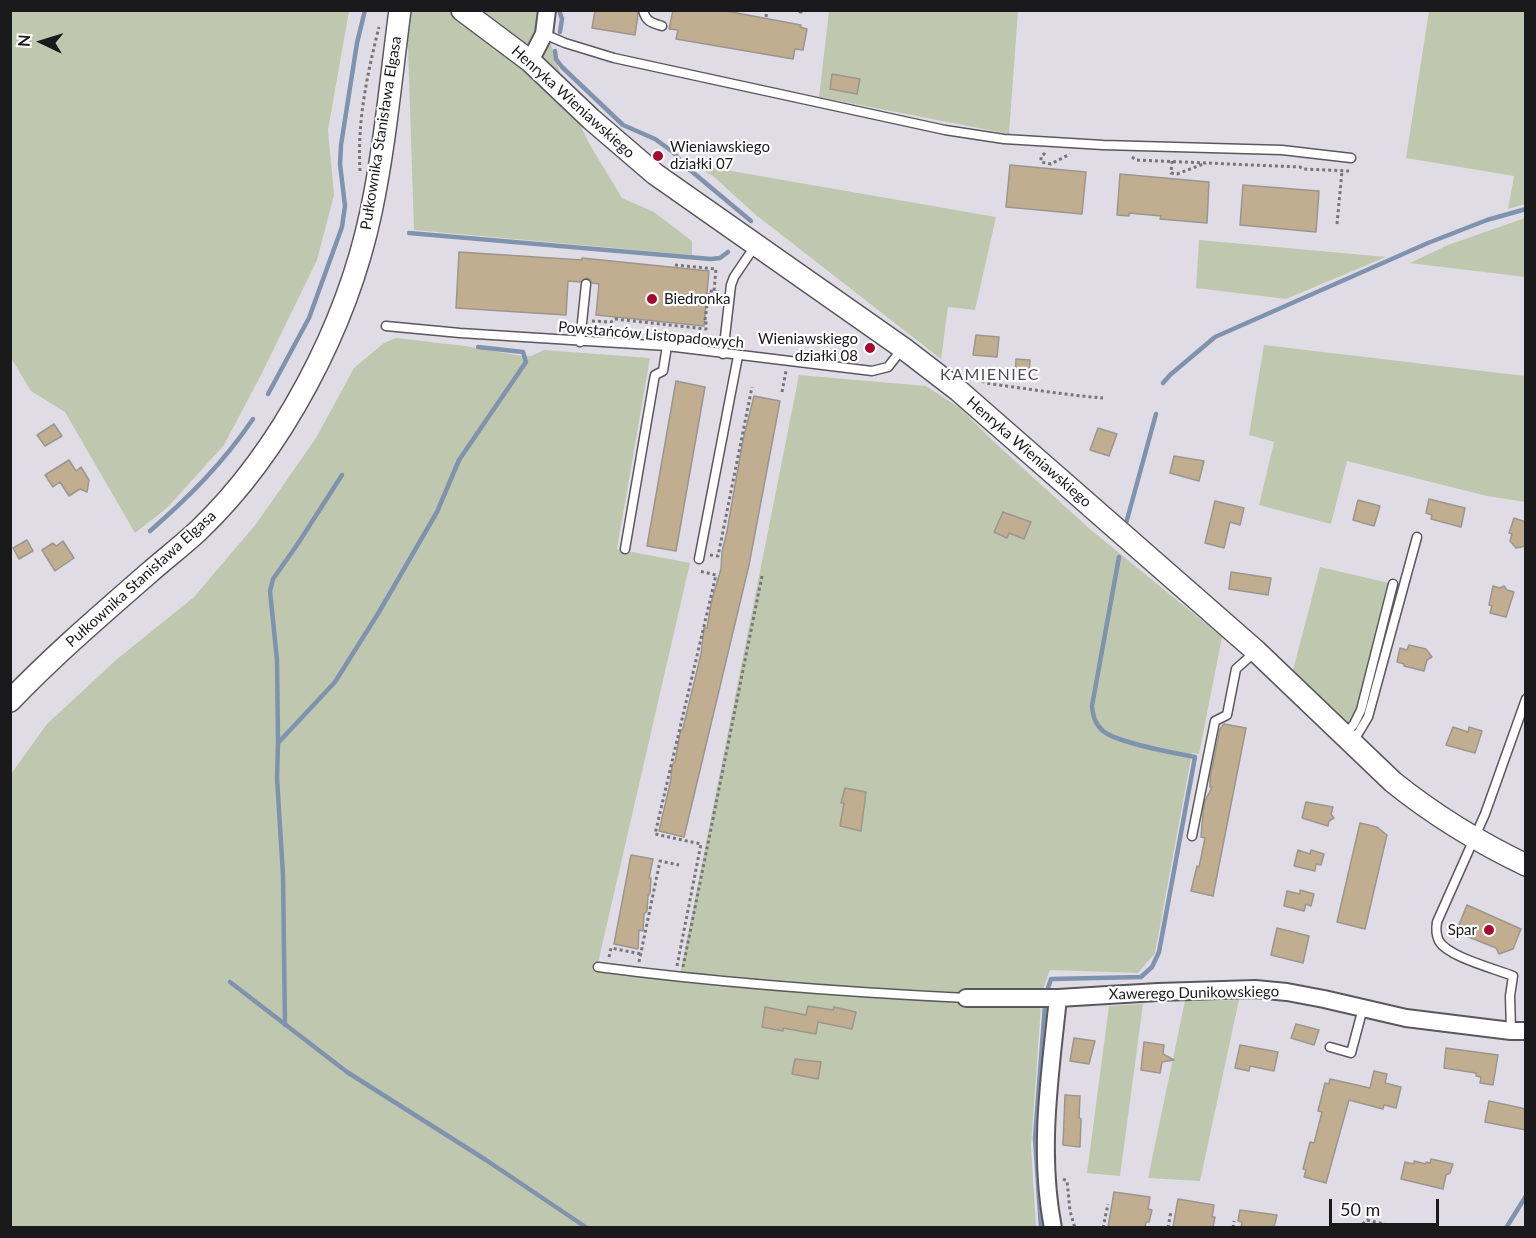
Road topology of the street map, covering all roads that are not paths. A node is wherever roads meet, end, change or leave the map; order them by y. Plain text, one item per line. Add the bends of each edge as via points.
1 (400, 10) edge
2 (462, 10) edge
3 (547, 10) edge
4 (643, 10) edge
5 (662, 26) dead end
6 (544, 34) junction
7 (530, 61) junction
8 (1351, 158) dead end
9 (755, 245) junction
10 (586, 284) dead end
11 (386, 326) dead end
12 (580, 342) junction
13 (667, 346) junction
14 (903, 348) junction
15 (723, 354) junction
16 (738, 356) junction
17 (1417, 537) dead end
18 (625, 549) dead end
19 (700, 556) road end
20 (1393, 584) dead end
21 (1256, 651) junction
22 (1526, 699) edge
23 (10, 701) edge
24 (1349, 739) junction
25 (1192, 836) dead end
26 (1474, 838) junction
27 (1526, 865) edge
28 (602, 968) road end
29 (966, 998) joint
30 (1058, 998) junction
31 (1363, 1008) junction
32 (1518, 1031) edge
33 (1330, 1047) dead end
34 (1053, 1227) edge

1 - 23 street, Pułkownika Stanisława Elgasa via 378,175 357,267 328,342 285,421 250,472 198,530 84,629
2 - 7 street, Henryka Wieniawskiego
3 - 6 street
4 - 5 lane via 645,18
6 - 7 street
6 - 8 lane via 614,58 945,130 1059,143 1282,150
7 - 9 street, Henryka Wieniawskiego via 655,174
9 - 14 street, Henryka Wieniawskiego
9 - 15 lane via 731,285
10 - 12 lane
11 - 12 lane, Powstańców Listopadowych
12 - 13 lane, Powstańców Listopadowych
13 - 15 lane, Powstańców Listopadowych
13 - 18 lane via 663,371 655,375
14 - 16 lane, Powstańców Listopadowych via 888,367 872,371
14 - 21 street, Henryka Wieniawskiego via 959,391
15 - 16 lane, Powstańców Listopadowych
16 - 19 lane
17 - 24 lane via 1368,717 1361,731
20 - 24 lane via 1361,710
21 - 24 street, Henryka Wieniawskiego
21 - 25 lane via 1236,669 1227,715 1215,721
22 - 26 lane
24 - 26 street, Henryka Wieniawskiego via 1414,799
26 - 27 street, Henryka Wieniawskiego
26 - 32 lane via 1436,930 1450,952 1513,976 1510,996
28 - 29 lane
29 - 30 street, Xawerego Dunikowskiego
30 - 31 street, Xawerego Dunikowskiego via 1255,989
30 - 34 street via 1045,1128
31 - 32 street, Xawerego Dunikowskiego via 1406,1018
31 - 33 lane via 1351,1053

